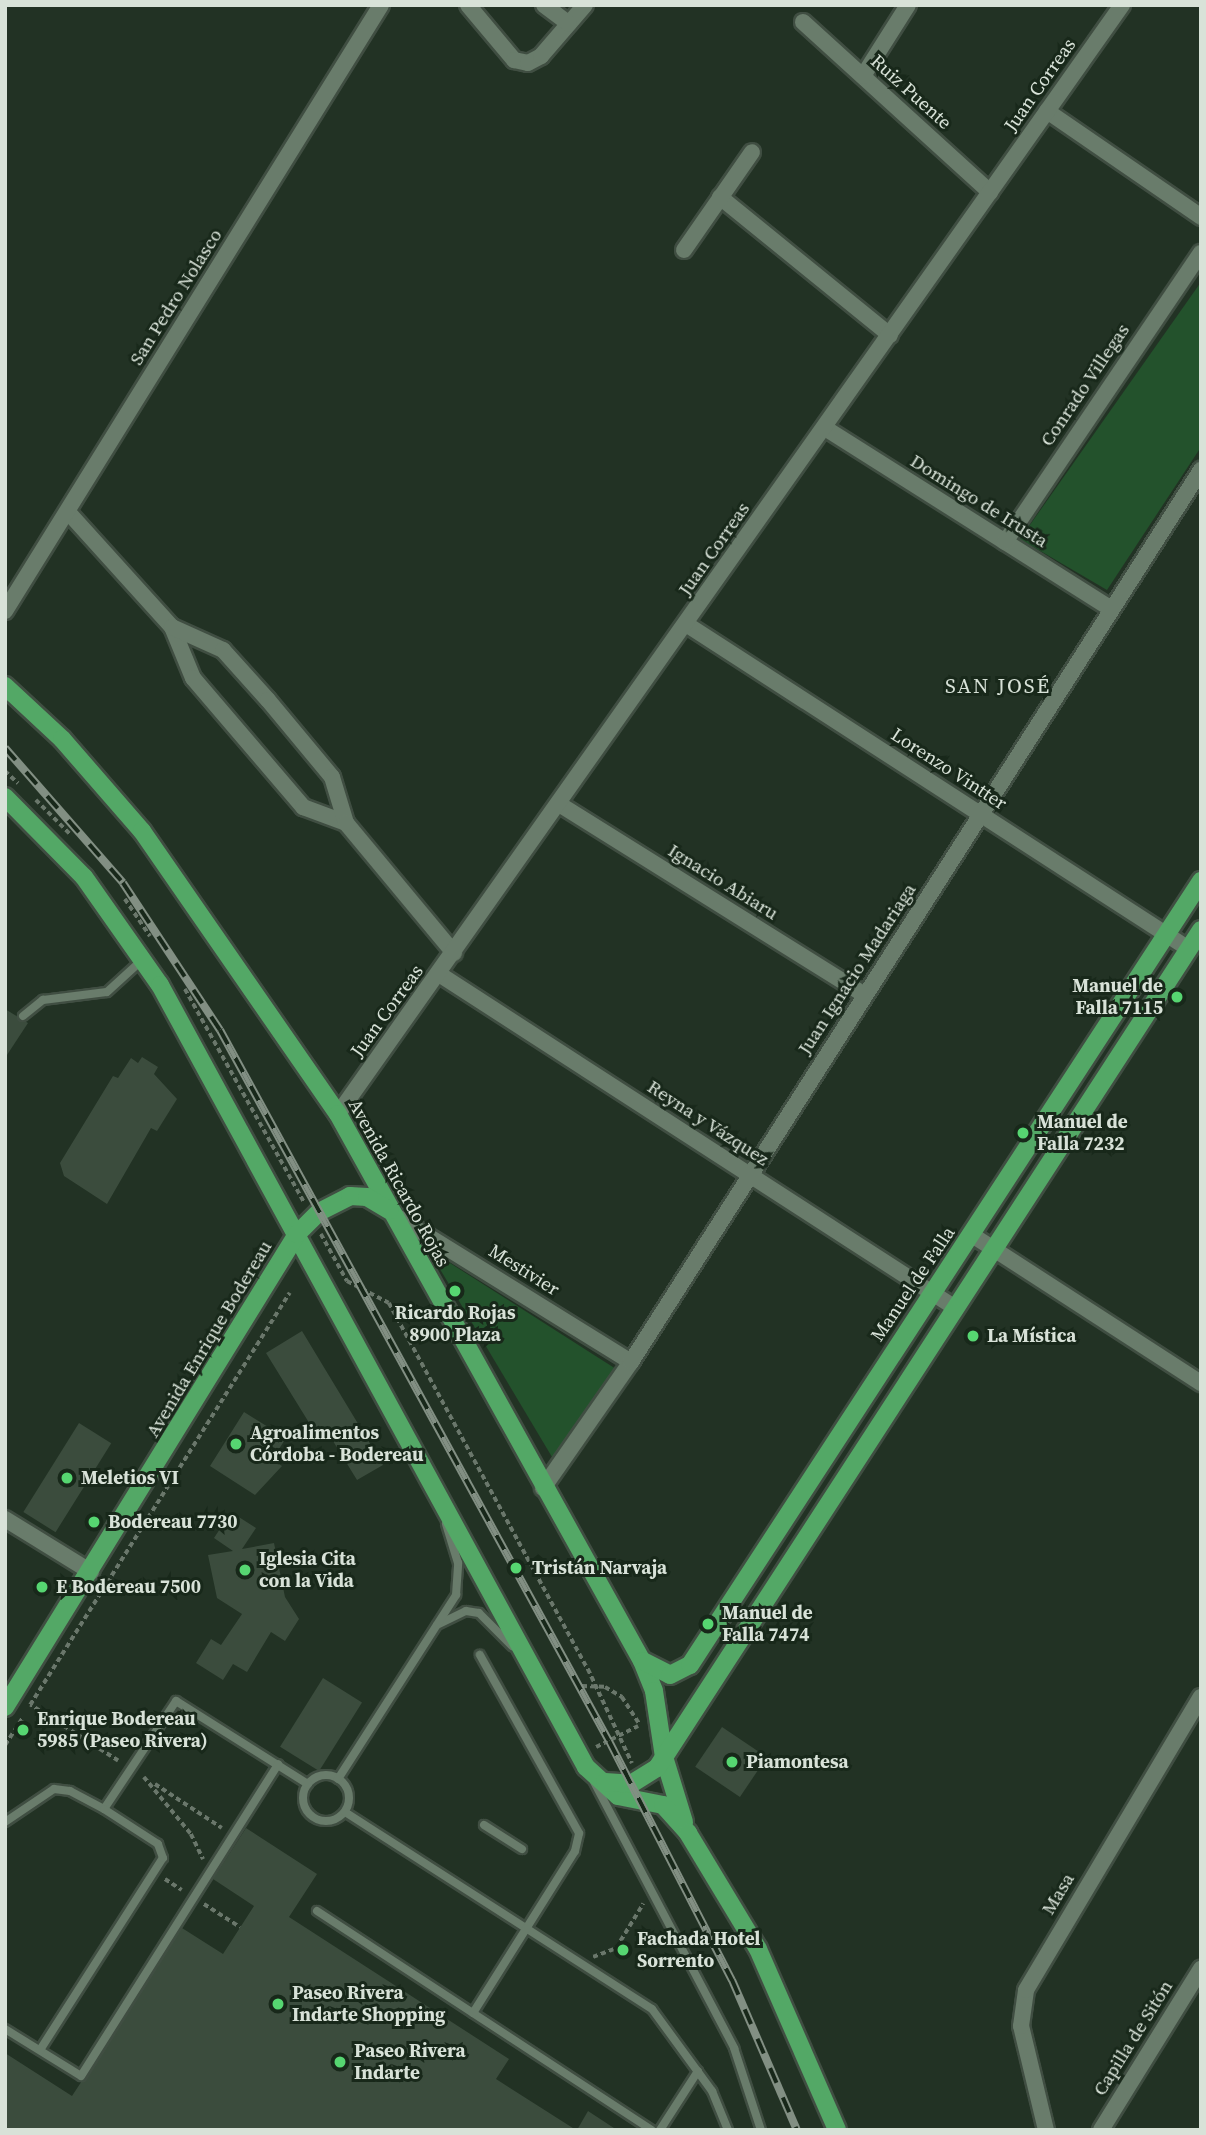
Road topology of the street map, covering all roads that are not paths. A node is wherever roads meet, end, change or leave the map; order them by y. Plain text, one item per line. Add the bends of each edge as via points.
1 (381, 5) edge
2 (468, 5) edge
3 (544, 5) edge
4 (585, 5) edge
5 (908, 5) edge
6 (1122, 5) edge
7 (803, 22) dead end
8 (569, 24) junction
9 (863, 76) junction
10 (1048, 111) junction
11 (752, 152) dead end
12 (990, 192) junction
13 (720, 197) junction
14 (1201, 217) edge
15 (684, 250) dead end
16 (1201, 253) edge
17 (890, 335) junction
18 (825, 428) junction
19 (1201, 470) edge
20 (68, 512) junction
21 (1005, 542) junction
22 (1111, 609) junction
23 (5, 611) edge
24 (686, 624) junction
25 (172, 627) junction
26 (5, 686) edge
27 (5, 796) edge
28 (559, 804) junction
29 (980, 815) junction
30 (346, 823) junction
31 (1201, 881) edge
32 (1167, 935) junction
33 (1196, 940) edge
34 (454, 953) junction
35 (144, 958) junction
36 (439, 974) junction
37 (865, 996) junction
38 (23, 1016) dead end
39 (338, 1114) junction
40 (749, 1175) junction
41 (394, 1214) junction
42 (296, 1234) junction
43 (972, 1235) junction
44 (992, 1249) junction
45 (932, 1292) junction
46 (954, 1307) junction
47 (631, 1362) junction
48 (1201, 1382) edge
49 (543, 1488) junction
50 (440, 1504) junction
51 (5, 1519) edge
52 (91, 1572) junction
53 (435, 1626) junction
54 (480, 1655) dead end
55 (642, 1661) junction
56 (530, 1670) junction
57 (1201, 1697) edge
58 (5, 1707) edge
59 (664, 1757) junction
60 (582, 1761) junction
61 (278, 1765) junction
62 (338, 1779) junction
63 (308, 1784) junction
64 (104, 1809) junction
65 (345, 1812) junction
66 (5, 1822) edge
67 (484, 1825) dead end
68 (688, 1833) junction
69 (522, 1849) dead end
70 (317, 1911) dead end
71 (527, 1927) junction
72 (1201, 1969) edge
73 (473, 2013) junction
74 (5, 2029) edge
75 (40, 2050) junction
76 (698, 2071) junction
77 (652, 2130) edge
78 (660, 2130) edge
79 (728, 2130) edge
80 (761, 2130) edge
81 (837, 2130) edge
82 (1046, 2130) edge
83 (1101, 2130) edge

1 - 20 street, San Pedro Nolasco
2 - 8 street via 514,60 528,63
3 - 8 street
4 - 8 street
5 - 9 street
6 - 10 street, Juan Correas
7 - 9 street, Ruiz Puente
9 - 12 street, Ruiz Puente
10 - 12 street, Juan Correas
10 - 14 street
11 - 13 street
12 - 17 street, Juan Correas
13 - 15 street
13 - 17 street
16 - 21 street, Conrado Villegas
17 - 18 street, Juan Correas
18 - 21 street, Domingo de Irusta
18 - 24 street, Juan Correas
19 - 22 street, Juan Ignacio Madariaga
20 - 23 street, San Pedro Nolasco
20 - 25 street
21 - 22 street, Domingo de Irusta
22 - 29 street, Juan Ignacio Madariaga
24 - 28 street, Juan Correas
24 - 29 street, Lorenzo Vintter
25 - 30 street via 194,678 303,807
25 - 30 street via 223,650 268,699 332,777
26 - 39 main road, Avenida Ricardo Rojas via 62,739 150,841
27 - 35 main road, Avenida Ricardo Rojas via 84,877
28 - 34 street, Juan Correas
28 - 37 street, Ignacio Abiaru
29 - 32 street, Lorenzo Vintter
29 - 37 street, Juan Ignacio Madariaga
30 - 34 street
31 - 32 main road, Manuel de Falla
32 - 33 street, Lorenzo Vintter
32 - 43 main road, Manuel de Falla
33 - 44 main road
34 - 36 street, Juan Correas
35 - 38 lane via 107,992 43,1000
35 - 42 main road, Avenida Ricardo Rojas via 241,1125
36 - 39 street, Juan Correas
36 - 40 street, Reyna y Vázquez
37 - 40 street, Juan Ignacio Madariaga
39 - 41 main road, Avenida Ricardo Rojas
40 - 45 street, Reyna y Vázquez
40 - 47 street, Juan Ignacio Madariaga
41 - 42 main road, Avenida Enrique Bodereau via 359,1194 312,1217
41 - 47 street, Mestivier
41 - 49 main road, Avenida Ricardo Rojas
42 - 50 main road, Avenida Ricardo Rojas
42 - 52 main road, Avenida Enrique Bodereau
43 - 44 street
43 - 45 main road, Manuel de Falla
44 - 46 main road
44 - 48 street
45 - 46 street, Reyna y Vázquez
45 - 55 main road, Manuel de Falla via 690,1665 670,1675
46 - 59 main road
47 - 49 street, Juan Ignacio Madariaga
49 - 55 main road, Avenida Ricardo Rojas
50 - 53 lane via 459,1579 456,1595
50 - 56 main road, Avenida Ricardo Rojas
51 - 52 street
52 - 58 main road, Avenida Enrique Bodereau
53 - 56 lane via 466,1611 479,1613 491,1621
53 - 62 lane
54 - 71 lane via 579,1833 575,1851
55 - 59 main road, Avenida Ricardo Rojas via 660,1719
56 - 60 main road, Avenida Ricardo Rojas
57 - 82 street, Masa via 1026,1990 1021,2026
59 - 60 main road, Avenida Ricardo Rojas via 640,1780 613,1786
59 - 68 main road, Avenida Ricardo Rojas
60 - 68 main road, Avenida Ricardo Rojas via 618,1796 655,1800
60 - 80 lane via 734,2048
61 - 63 lane
61 - 64 lane via 176,1701
61 - 75 lane via 81,2076
62 - 63 lane via 319,1776
62 - 65 lane via 349,1794
63 - 65 lane via 303,1796 309,1815 328,1822
64 - 66 lane via 70,1791 54,1789
64 - 75 lane via 158,1844 163,1858
65 - 71 lane
67 - 69 lane
68 - 81 main road, Avenida Ricardo Rojas via 758,1949
70 - 73 lane
71 - 73 lane
71 - 76 lane via 652,2009
72 - 83 street, Capilla de Sitón
73 - 77 lane
74 - 75 lane
76 - 78 lane
76 - 79 lane

